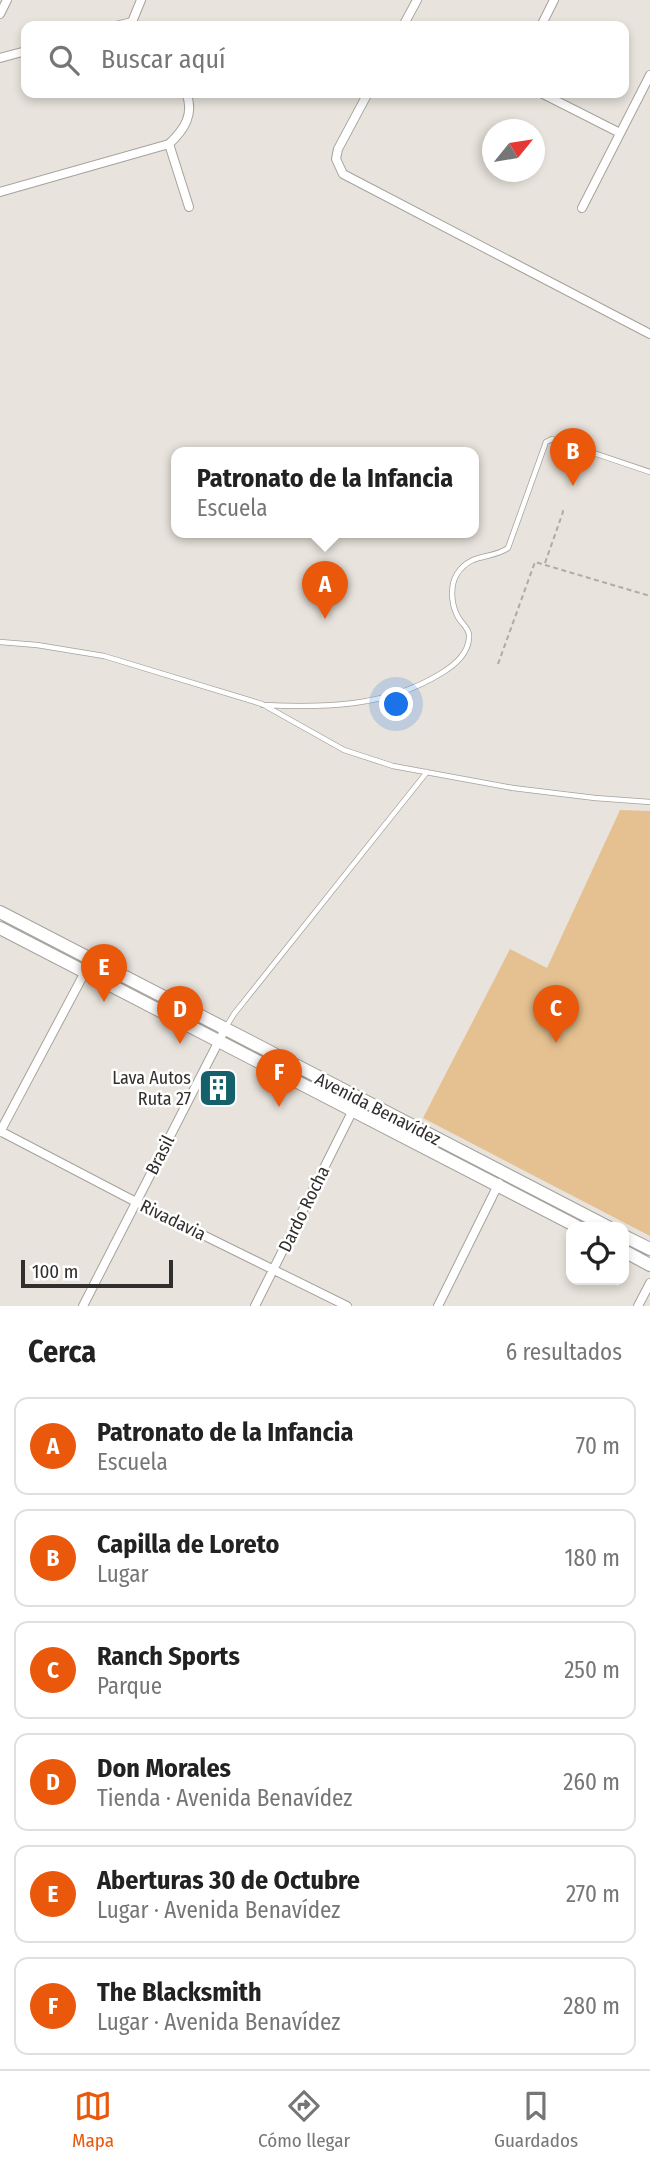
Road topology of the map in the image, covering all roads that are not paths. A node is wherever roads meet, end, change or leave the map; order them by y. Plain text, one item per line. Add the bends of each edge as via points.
1 (7, 0) edge
2 (141, 0) edge
3 (417, 0) edge
4 (554, 0) edge
5 (0, 14) edge
6 (132, 21) edge
7 (408, 21) edge
8 (544, 21) edge
9 (21, 52) edge
10 (0, 58) edge
11 (650, 75) edge
12 (187, 98) edge
13 (365, 98) edge
14 (551, 98) edge
15 (621, 133) junction
16 (169, 144) junction
17 (0, 192) edge
18 (188, 207) dead end
19 (582, 208) dead end
20 (650, 334) edge
21 (650, 472) edge
22 (0, 642) edge
23 (262, 705) junction
24 (427, 772) junction
25 (650, 802) edge
26 (0, 912) edge
27 (0, 928) edge
28 (85, 972) junction
29 (225, 1029) junction
30 (218, 1041) junction
31 (352, 1112) junction
32 (0, 1132) edge
33 (504, 1173) junction
34 (498, 1186) junction
35 (136, 1202) junction
36 (568, 1222) edge
37 (598, 1222) edge
38 (629, 1238) edge
39 (649, 1247) edge
40 (629, 1254) edge
41 (650, 1265) edge
42 (274, 1270) junction
43 (650, 1283) edge
44 (83, 1306) edge
45 (255, 1306) edge
46 (347, 1306) edge
47 (438, 1306) edge
48 (638, 1306) edge

1 - 5 street
2 - 6 street
3 - 7 street
4 - 8 street
9 - 10 street
11 - 15 street
12 - 16 street via 185,127
13 - 20 street via 338,149 336,159 343,174
14 - 15 street
15 - 19 street
16 - 17 street
16 - 18 street
21 - 23 lane via 552,439 546,442 508,548 471,560 454,580 457,616 470,636 456,663 429,680 369,702
22 - 23 lane via 104,656
23 - 24 lane via 344,750
24 - 25 lane via 513,789
24 - 29 lane
26 - 29 main road, Avenida Benavídez
27 - 28 main road, Avenida Benavídez
28 - 30 main road, Avenida Benavídez
28 - 32 street
29 - 30 street, Brasil
29 - 33 main road, Avenida Benavídez
30 - 31 main road, Avenida Benavídez
30 - 35 street, Brasil
31 - 34 main road, Avenida Benavídez
31 - 42 street, Dardo Rocha
32 - 35 street, Rivadavia
33 - 34 street
33 - 37 main road, Avenida Benavídez
34 - 36 main road, Avenida Benavídez
34 - 47 street
35 - 42 street, Rivadavia
35 - 44 street, Brasil
38 - 39 main road
40 - 41 main road
42 - 45 street, Dardo Rocha
42 - 46 street, Rivadavia
43 - 48 street

